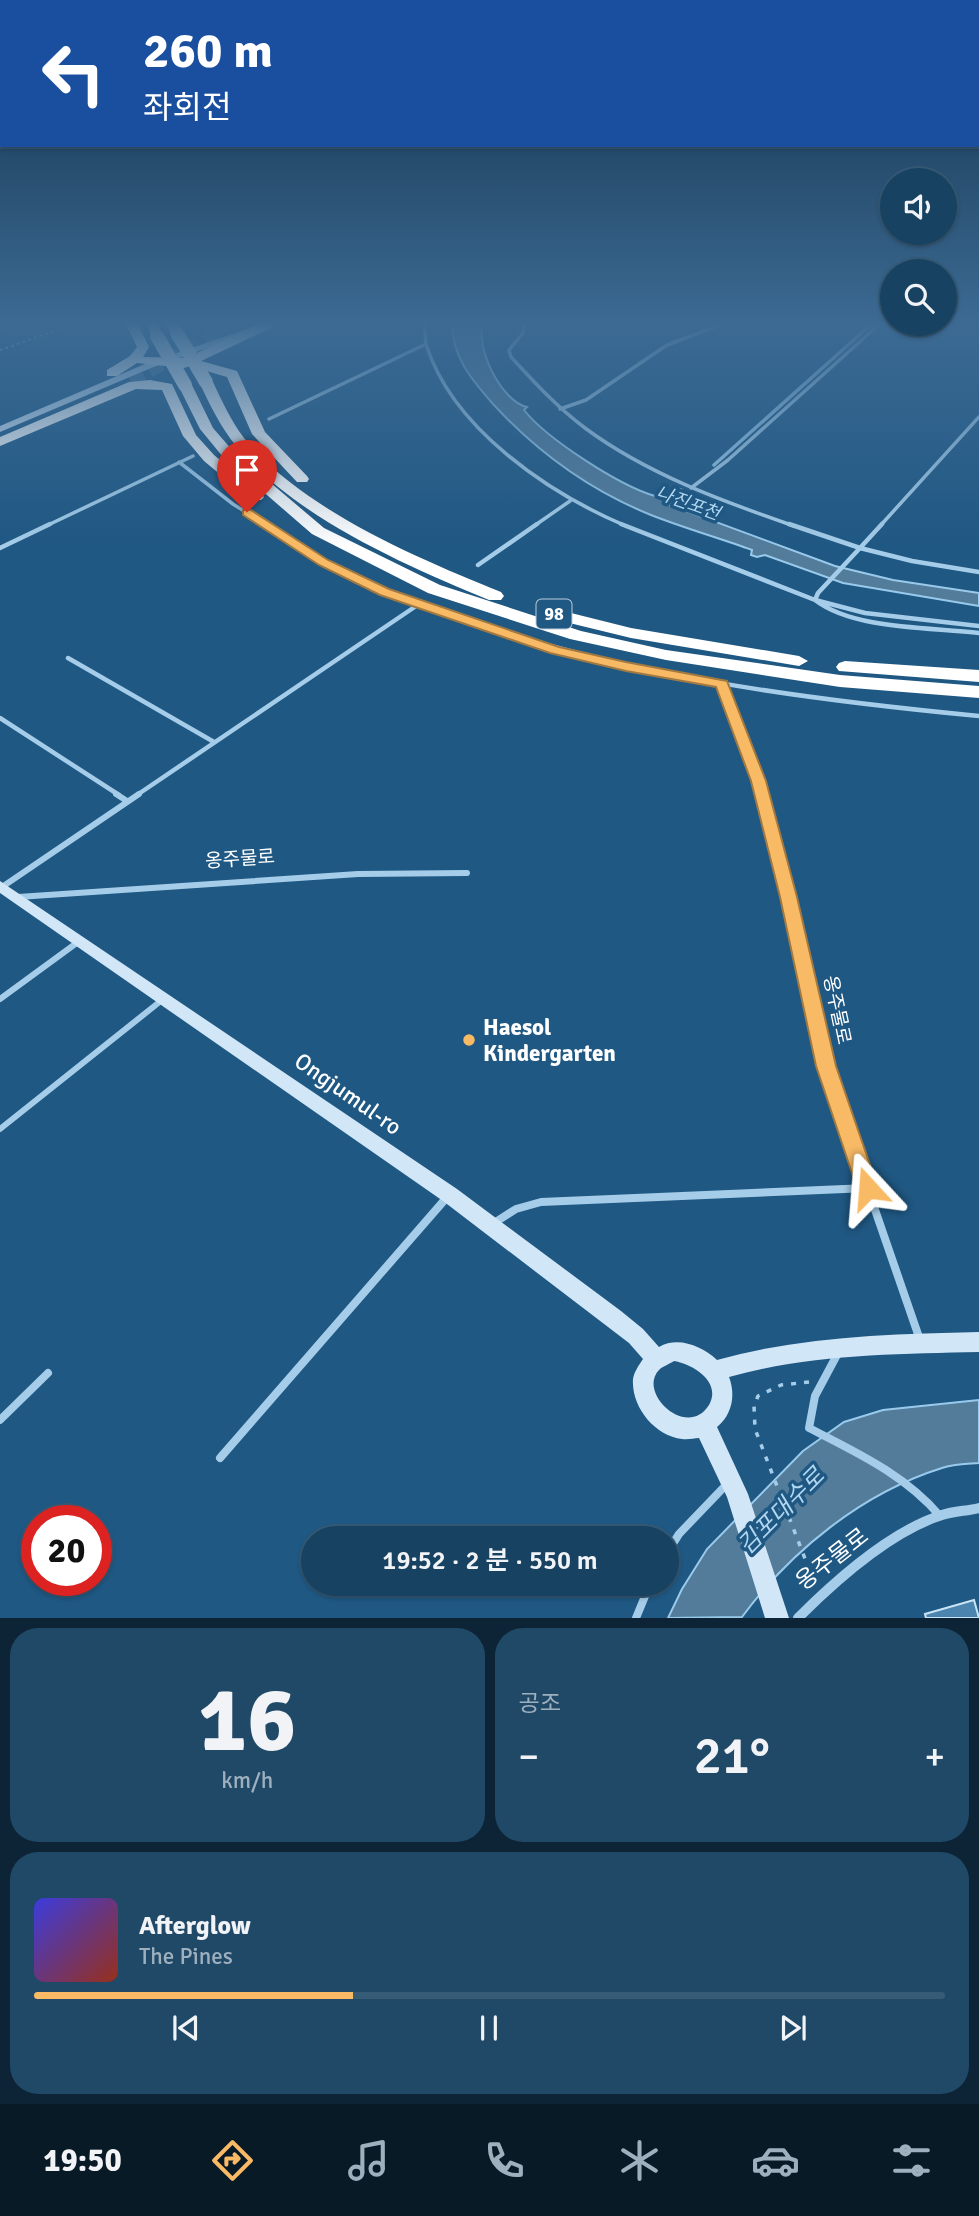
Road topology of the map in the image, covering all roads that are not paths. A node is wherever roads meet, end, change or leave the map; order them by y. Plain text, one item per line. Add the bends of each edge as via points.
1 (58, 396) edge
2 (76, 396) edge
3 (103, 396) edge
4 (171, 396) edge
5 (190, 396) edge
6 (217, 396) edge
7 (243, 396) edge
8 (318, 396) edge
9 (454, 396) edge
10 (546, 396) edge
11 (593, 396) edge
12 (799, 396) edge
13 (560, 409) junction
14 (979, 417) edge
15 (269, 419) dead end
16 (0, 420) edge
17 (0, 429) edge
18 (0, 439) edge
19 (192, 456) dead end
20 (179, 462) junction
21 (691, 488) junction
22 (570, 500) junction
23 (355, 529) junction
24 (318, 531) junction
25 (0, 548) edge
26 (859, 550) junction
27 (478, 565) dead end
28 (979, 572) edge
29 (815, 600) junction
30 (419, 604) junction
31 (979, 626) edge
32 (979, 633) edge
33 (68, 658) dead end
34 (979, 676) edge
35 (722, 684) junction
36 (979, 692) edge
37 (979, 716) edge
38 (0, 718) edge
39 (214, 742) junction
40 (127, 801) junction
41 (467, 873) dead end
42 (6, 890) edge
43 (78, 942) junction
44 (165, 998) junction
45 (0, 999) edge
46 (0, 1129) edge
47 (868, 1188) junction
48 (450, 1195) junction
49 (491, 1225) junction
50 (979, 1342) edge
51 (920, 1343) junction
52 (839, 1350) junction
53 (656, 1359) junction
54 (715, 1371) junction
55 (48, 1373) dead end
56 (0, 1420) edge
57 (704, 1424) junction
58 (809, 1429) joint
59 (220, 1458) dead end
60 (734, 1487) junction
61 (925, 1495) joint
62 (979, 1508) edge
63 (940, 1516) junction
64 (679, 1534) edge
65 (645, 1596) edge
66 (636, 1618) edge
67 (777, 1618) edge
68 (798, 1618) edge

1 - 16 street
2 - 17 street
3 - 18 highway
4 - 24 highway via 190,436 209,458 260,499
5 - 24 highway, 98, bridge via 207,429 228,454
6 - 23 highway, 98 via 225,419 247,450 296,491
7 - 23 highway via 251,421 269,448
8 - 15 lane
9 - 22 lane via 526,471
10 - 13 lane
11 - 13 lane
12 - 21 lane
13 - 21 lane via 622,454
14 - 26 lane
19 - 20 lane
20 - 25 lane
20 - 30 lane via 233,504 323,562 366,585
21 - 26 lane
22 - 27 lane
22 - 29 lane via 644,535
23 - 34 highway, 98 via 440,575 573,620 806,663
24 - 36 highway, 98 via 434,589 576,635 755,670 881,686
26 - 28 lane
26 - 29 lane
29 - 31 lane via 865,613
29 - 32 lane via 820,607 858,618
30 - 35 lane via 565,652
30 - 39 lane
33 - 39 lane
35 - 37 lane
35 - 47 lane, 옹주물로 via 764,799 826,1066
38 - 40 lane
39 - 40 lane
40 - 42 lane
41 - 42 lane, 옹주물로
42 - 43 street, Ongjumul-ro
43 - 44 street, Ongjumul-ro
43 - 45 lane
44 - 46 lane
44 - 48 street, Ongjumul-ro
47 - 49 lane via 541,1202 505,1213
47 - 51 lane, 옹주물로
48 - 49 street, Ongjumul-ro
48 - 59 lane
49 - 53 street, Ongjumul-ro via 625,1327
50 - 51 street
51 - 52 street
52 - 54 street via 777,1354
52 - 58 lane via 815,1396
53 - 54 street via 684,1351
53 - 57 street via 643,1383 649,1407 680,1428
54 - 57 street via 722,1395 713,1417
55 - 56 lane
57 - 60 street
58 - 61 lane
60 - 64 lane
60 - 67 street
61 - 63 lane
62 - 63 street, 옹주물로
63 - 68 street, 옹주물로 via 910,1531 818,1595
65 - 66 lane

